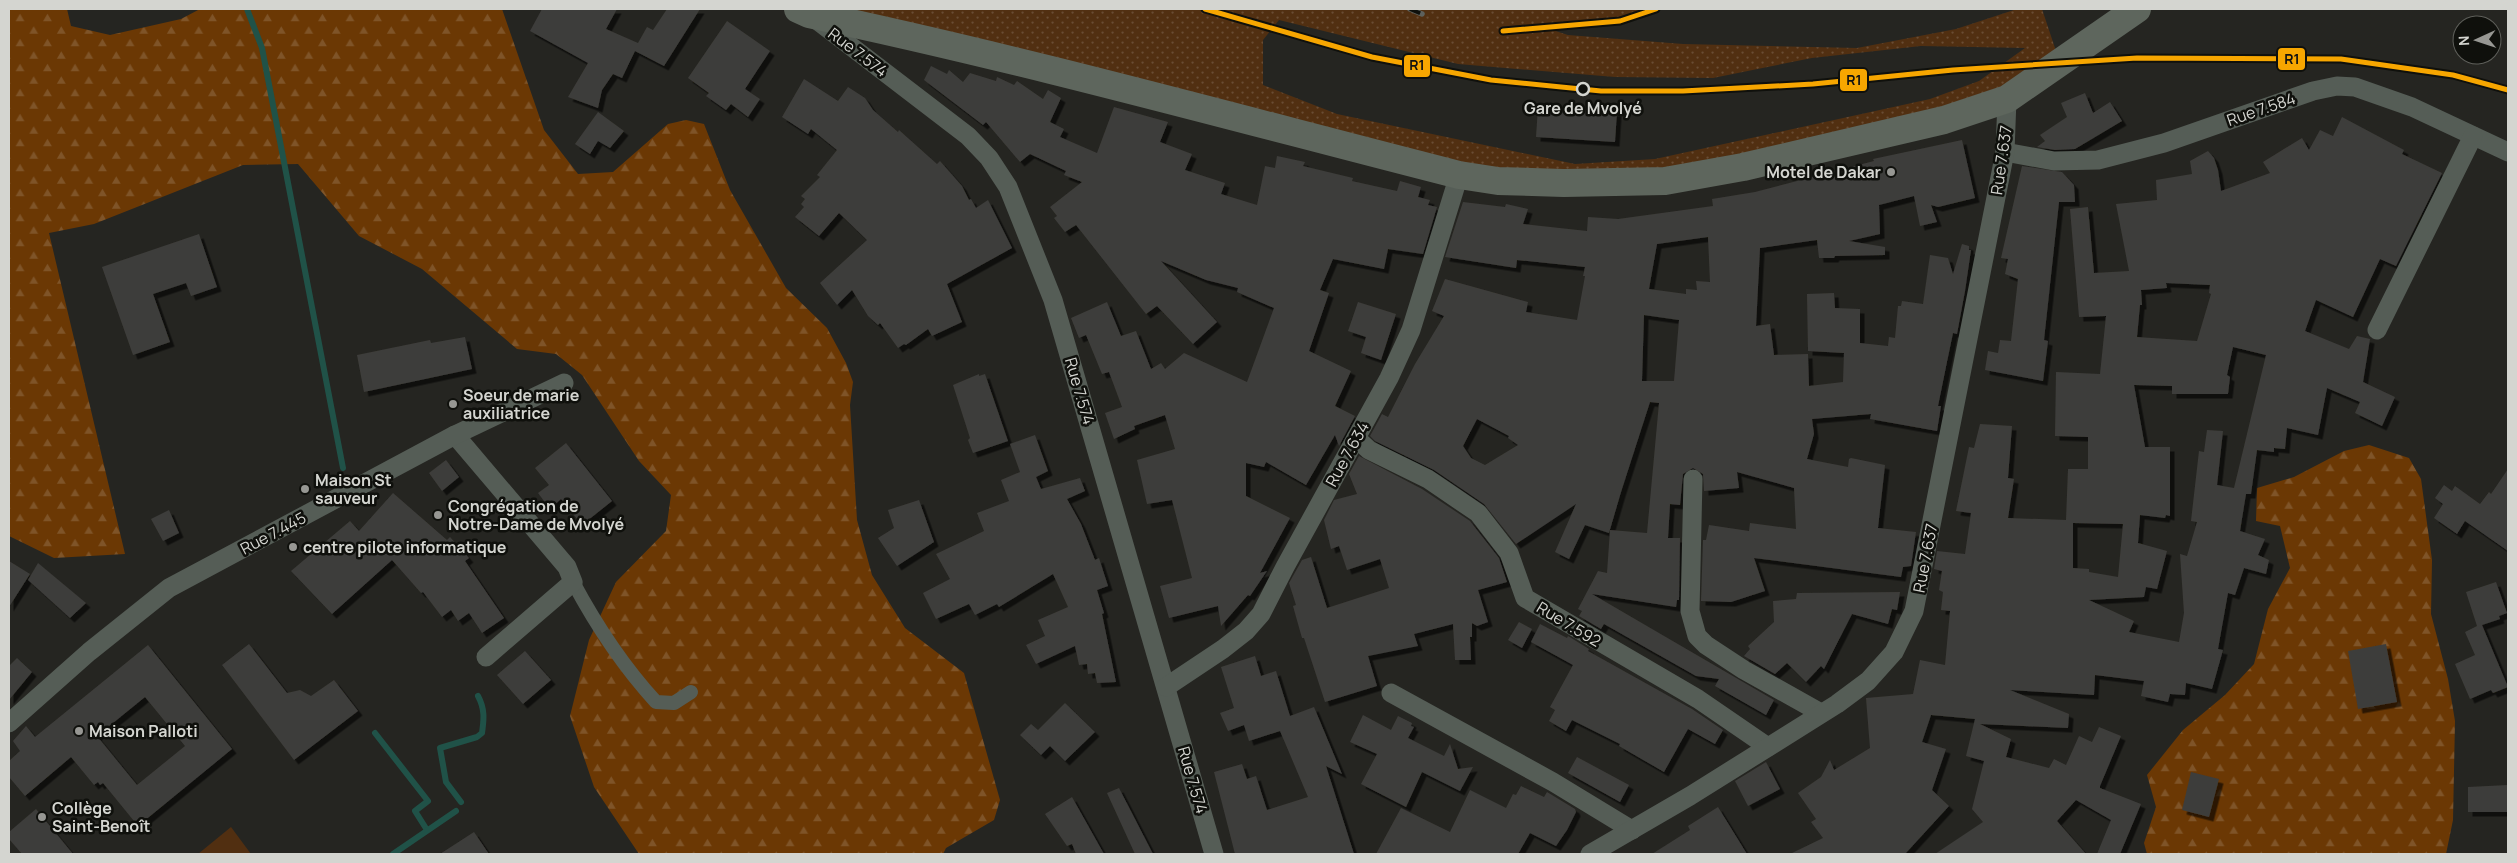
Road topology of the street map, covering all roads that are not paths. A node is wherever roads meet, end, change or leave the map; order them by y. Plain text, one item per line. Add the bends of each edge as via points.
1 (803, 12) edge
2 (2131, 13) edge
3 (2007, 99) junction
4 (2473, 136) junction
5 (2005, 152) junction
6 (2508, 152) edge
7 (1459, 175) junction
8 (2377, 330) dead end
9 (564, 383) dead end
10 (455, 435) junction
11 (1356, 438) junction
12 (1693, 479) dead end
13 (573, 582) junction
14 (486, 658) dead end
15 (1166, 687) junction
16 (691, 692) dead end
17 (1391, 693) dead end
18 (1821, 713) junction
19 (9, 724) edge
20 (1768, 747) junction
21 (1632, 830) junction
22 (1214, 854) edge
23 (1590, 854) edge

1 - 7 main road via 1061,72
1 - 15 street, Rue 7.574 via 968,136 989,158 1008,187 1053,300
2 - 3 main road
3 - 5 street, Rue 7.637
3 - 7 main road via 1944,120 1702,176 1613,184 1498,181
4 - 5 street, Rue 7.584 via 2412,107 2355,87 2336,86 2154,146 2098,160 2054,162
4 - 6 street, Rue 7.584
4 - 8 street
5 - 18 street, Rue 7.637 via 1914,611 1894,652 1868,681
7 - 11 street, Rue 7.634 via 1411,330
9 - 10 street, Rue 7.445
10 - 13 street via 567,568
10 - 19 street, Rue 7.445 via 169,588 89,652
11 - 15 street, Rue 7.634 via 1261,614 1231,643
11 - 20 street, Rue 7.592 via 1369,450 1428,479 1478,513 1509,553 1524,598 1698,699
12 - 18 street via 1690,611 1697,636 1706,646 1744,670
13 - 14 street
13 - 16 street via 591,616 622,661 656,702 674,702
15 - 22 street, Rue 7.574
17 - 21 street via 1553,782
18 - 20 street, Rue 7.637
20 - 21 street, Rue 7.637
21 - 23 street, Rue 7.637

